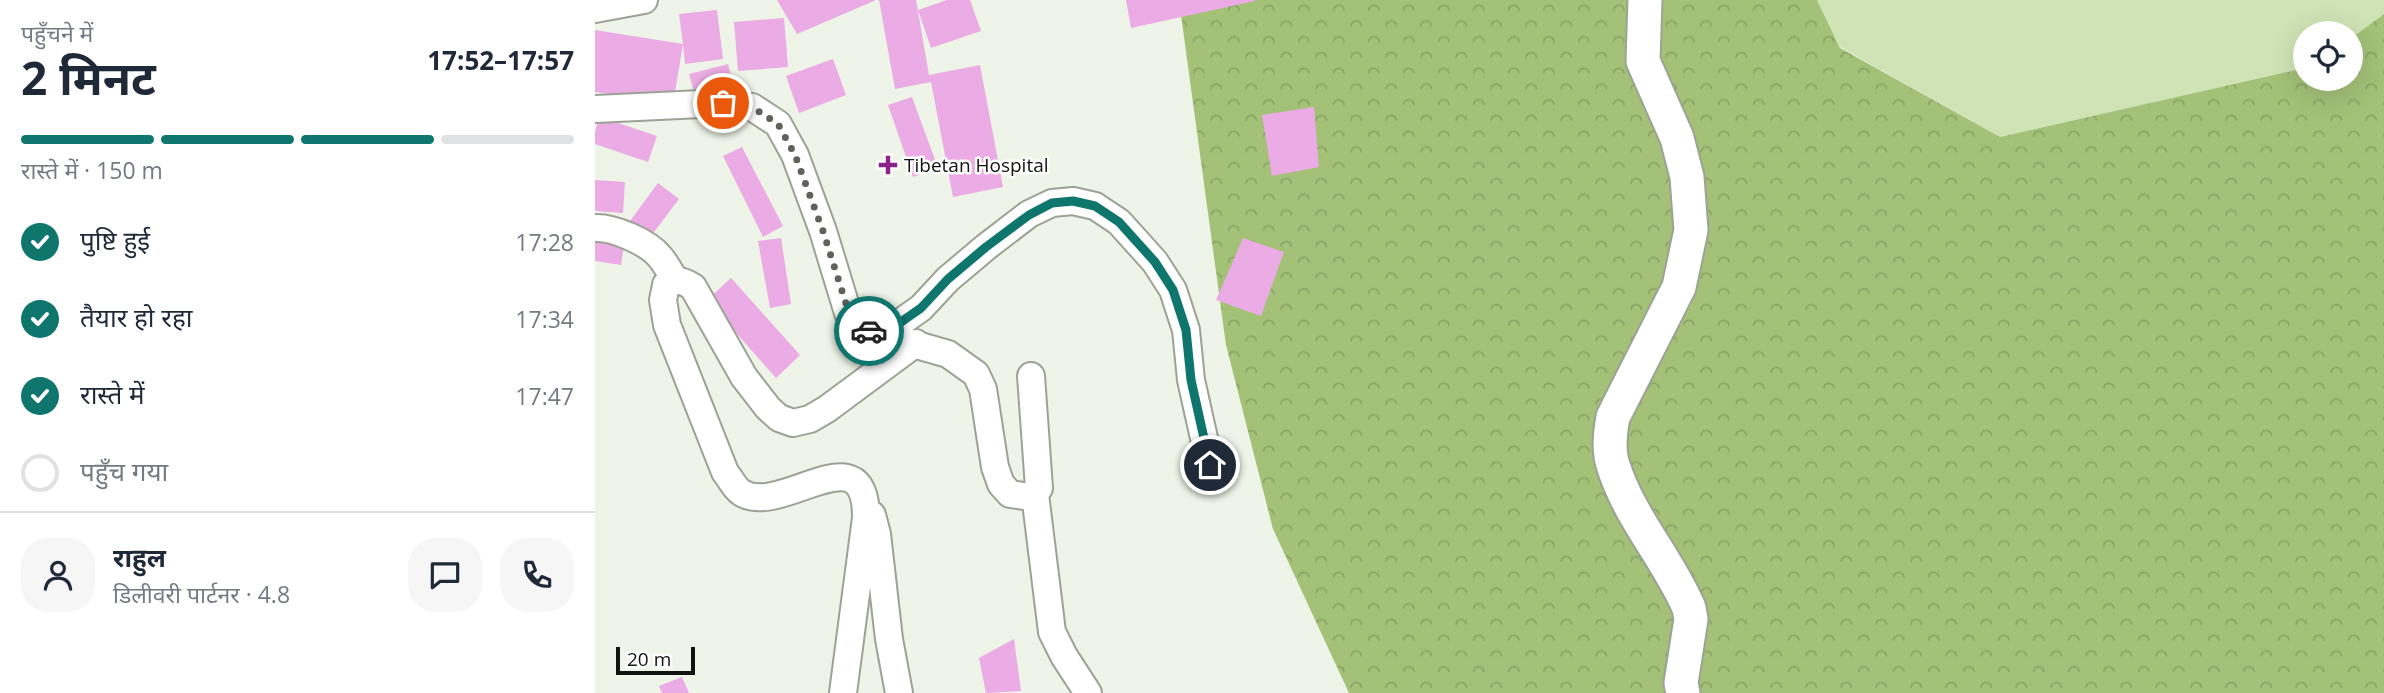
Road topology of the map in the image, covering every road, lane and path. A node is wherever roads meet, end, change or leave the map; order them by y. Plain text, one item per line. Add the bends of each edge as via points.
1 (645, 0) edge
2 (1645, 0) edge
3 (595, 9) edge
4 (595, 109) edge
5 (595, 228) edge
6 (675, 280) junction
7 (881, 336) junction
8 (916, 344) junction
9 (1031, 376) dead end
10 (1210, 465) dead end
11 (1035, 494) junction
12 (866, 498) junction
13 (843, 693) edge
14 (899, 693) edge
15 (1089, 693) edge
16 (1683, 693) edge

1 - 3 street
2 - 16 main road via 1643,61 1677,138 1687,177 1691,230 1679,287 1613,417 1609,438 1612,464 1630,505 1689,608
4 - 7 street via 723,103 752,107 778,124 795,155 849,313 861,329
5 - 6 street via 619,232 659,254
6 - 8 street via 693,287 744,377 768,408 793,423 827,409
6 - 12 street via 666,285 663,300 667,326 725,472 741,492 775,496 847,477
7 - 8 street
7 - 10 street via 921,308 948,279 1029,215 1052,203 1095,206 1119,222 1173,290 1186,330 1191,380
8 - 11 street via 948,354 976,374 983,389 1001,484 1010,494
9 - 11 street via 1039,488
11 - 15 street via 1052,632
12 - 13 street
12 - 14 street via 877,534

